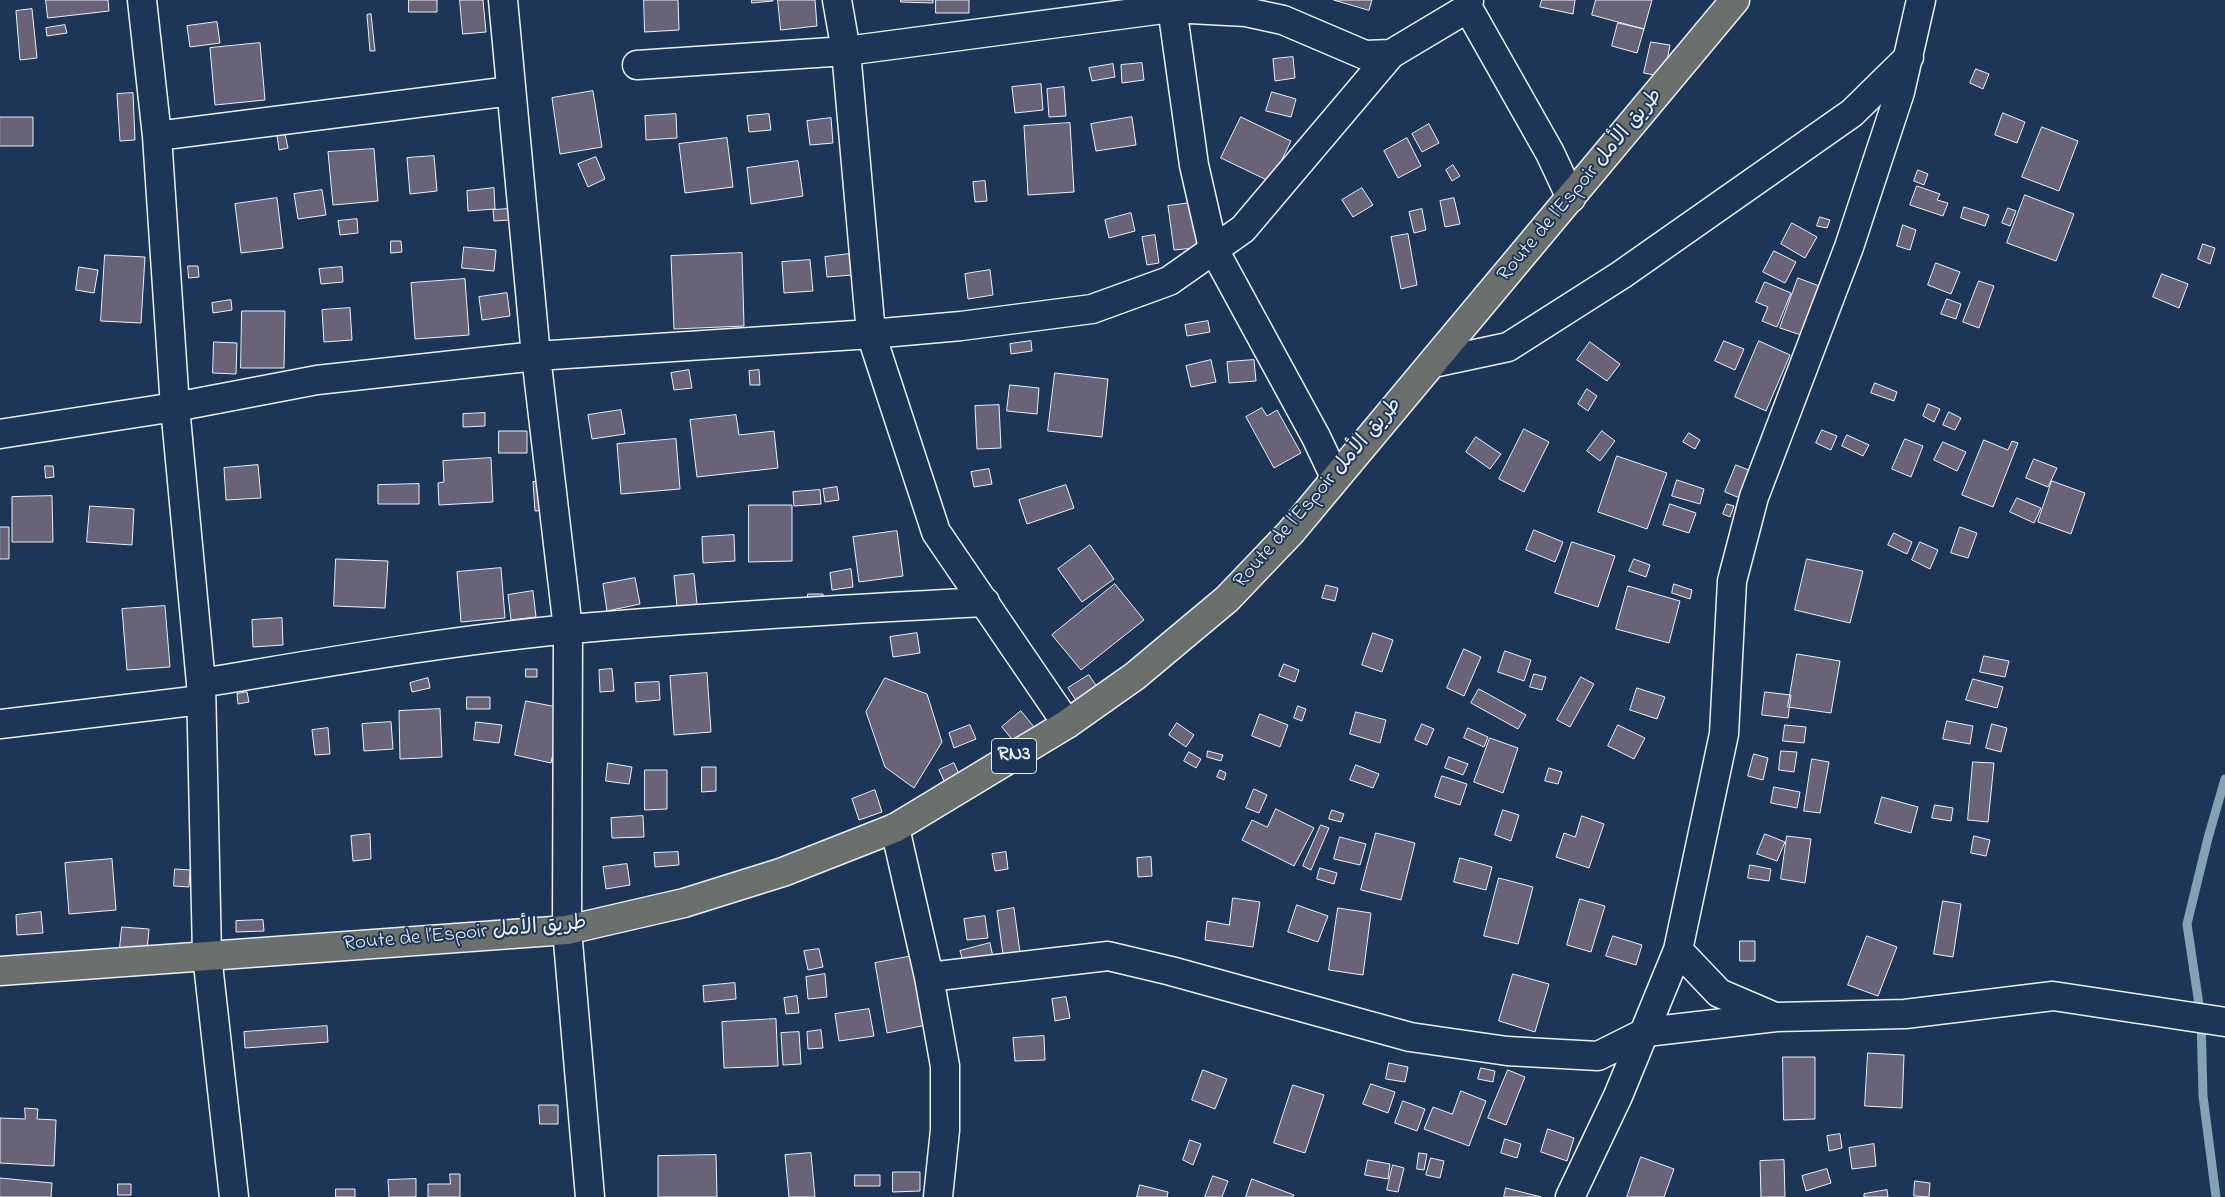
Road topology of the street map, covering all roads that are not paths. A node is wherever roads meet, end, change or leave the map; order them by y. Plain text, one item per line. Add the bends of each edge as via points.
1 (142, 0) edge
2 (503, 0) edge
3 (837, 0) edge
4 (1736, 0) edge
5 (1921, 0) edge
6 (1171, 4) edge
7 (1469, 4) edge
8 (846, 51) junction
9 (1392, 54) junction
10 (1908, 57) junction
11 (637, 65) dead end
12 (512, 91) junction
13 (157, 136) junction
14 (1571, 198) junction
15 (1213, 248) junction
16 (871, 334) junction
17 (536, 356) junction
18 (1432, 363) junction
19 (175, 406) junction
20 (0, 434) edge
21 (1335, 477) junction
22 (985, 602) junction
23 (568, 629) junction
24 (201, 691) junction
25 (0, 724) edge
26 (1066, 724) junction
27 (895, 828) junction
28 (567, 930) junction
29 (1678, 950) junction
30 (207, 955) junction
31 (0, 971) edge
32 (929, 977) junction
33 (1776, 1018) junction
34 (2217, 1019) edge
35 (1646, 1032) junction
36 (234, 1197) edge
37 (590, 1197) edge
38 (938, 1197) edge
39 (1570, 1197) edge

1 - 13 street
2 - 12 street
3 - 8 street
4 - 14 highway, Route de l’Espoir طريق الأمل / RN3
5 - 10 street
6 - 8 street
6 - 9 street via 1246,12 1283,20 1365,55
6 - 15 street via 1194,165
7 - 9 street
7 - 14 street
8 - 11 street
8 - 16 street
9 - 15 street via 1243,228
10 - 18 street via 1852,113 1621,276 1508,347
10 - 29 street via 1900,92 1849,247 1754,497 1732,581 1724,734
12 - 13 street
12 - 17 street
13 - 19 street
14 - 18 highway, Route de l’Espoir طريق الأمل / RN3
15 - 16 street via 1168,281 1092,309
15 - 21 street
16 - 17 street
16 - 22 street via 936,532
17 - 19 street via 317,380
17 - 23 street
18 - 21 highway, Route de l’Espoir طريق الأمل / RN3
19 - 20 street
19 - 24 street
21 - 26 highway, Route de l’Espoir طريق الأمل / RN3 via 1291,532 1227,599 1135,676
22 - 23 street via 788,612
22 - 26 street
23 - 24 street via 475,640
23 - 28 street
24 - 25 street
24 - 30 street
26 - 27 highway, Route de l’Espoir طريق الأمل / RN3
27 - 28 highway, Route de l’Espoir طريق الأمل / RN3 via 783,872 684,903
27 - 32 street
28 - 30 highway, Route de l’Espoir طريق الأمل / RN3
28 - 37 street
29 - 33 street via 1719,993
29 - 35 street
30 - 31 highway, Route de l’Espoir طريق الأمل / RN3
30 - 36 street
32 - 35 street via 1108,956 1410,1037 1507,1051 1598,1056
32 - 38 street via 945,1066
33 - 34 street via 1906,1014 2053,996
33 - 35 street
35 - 39 street

